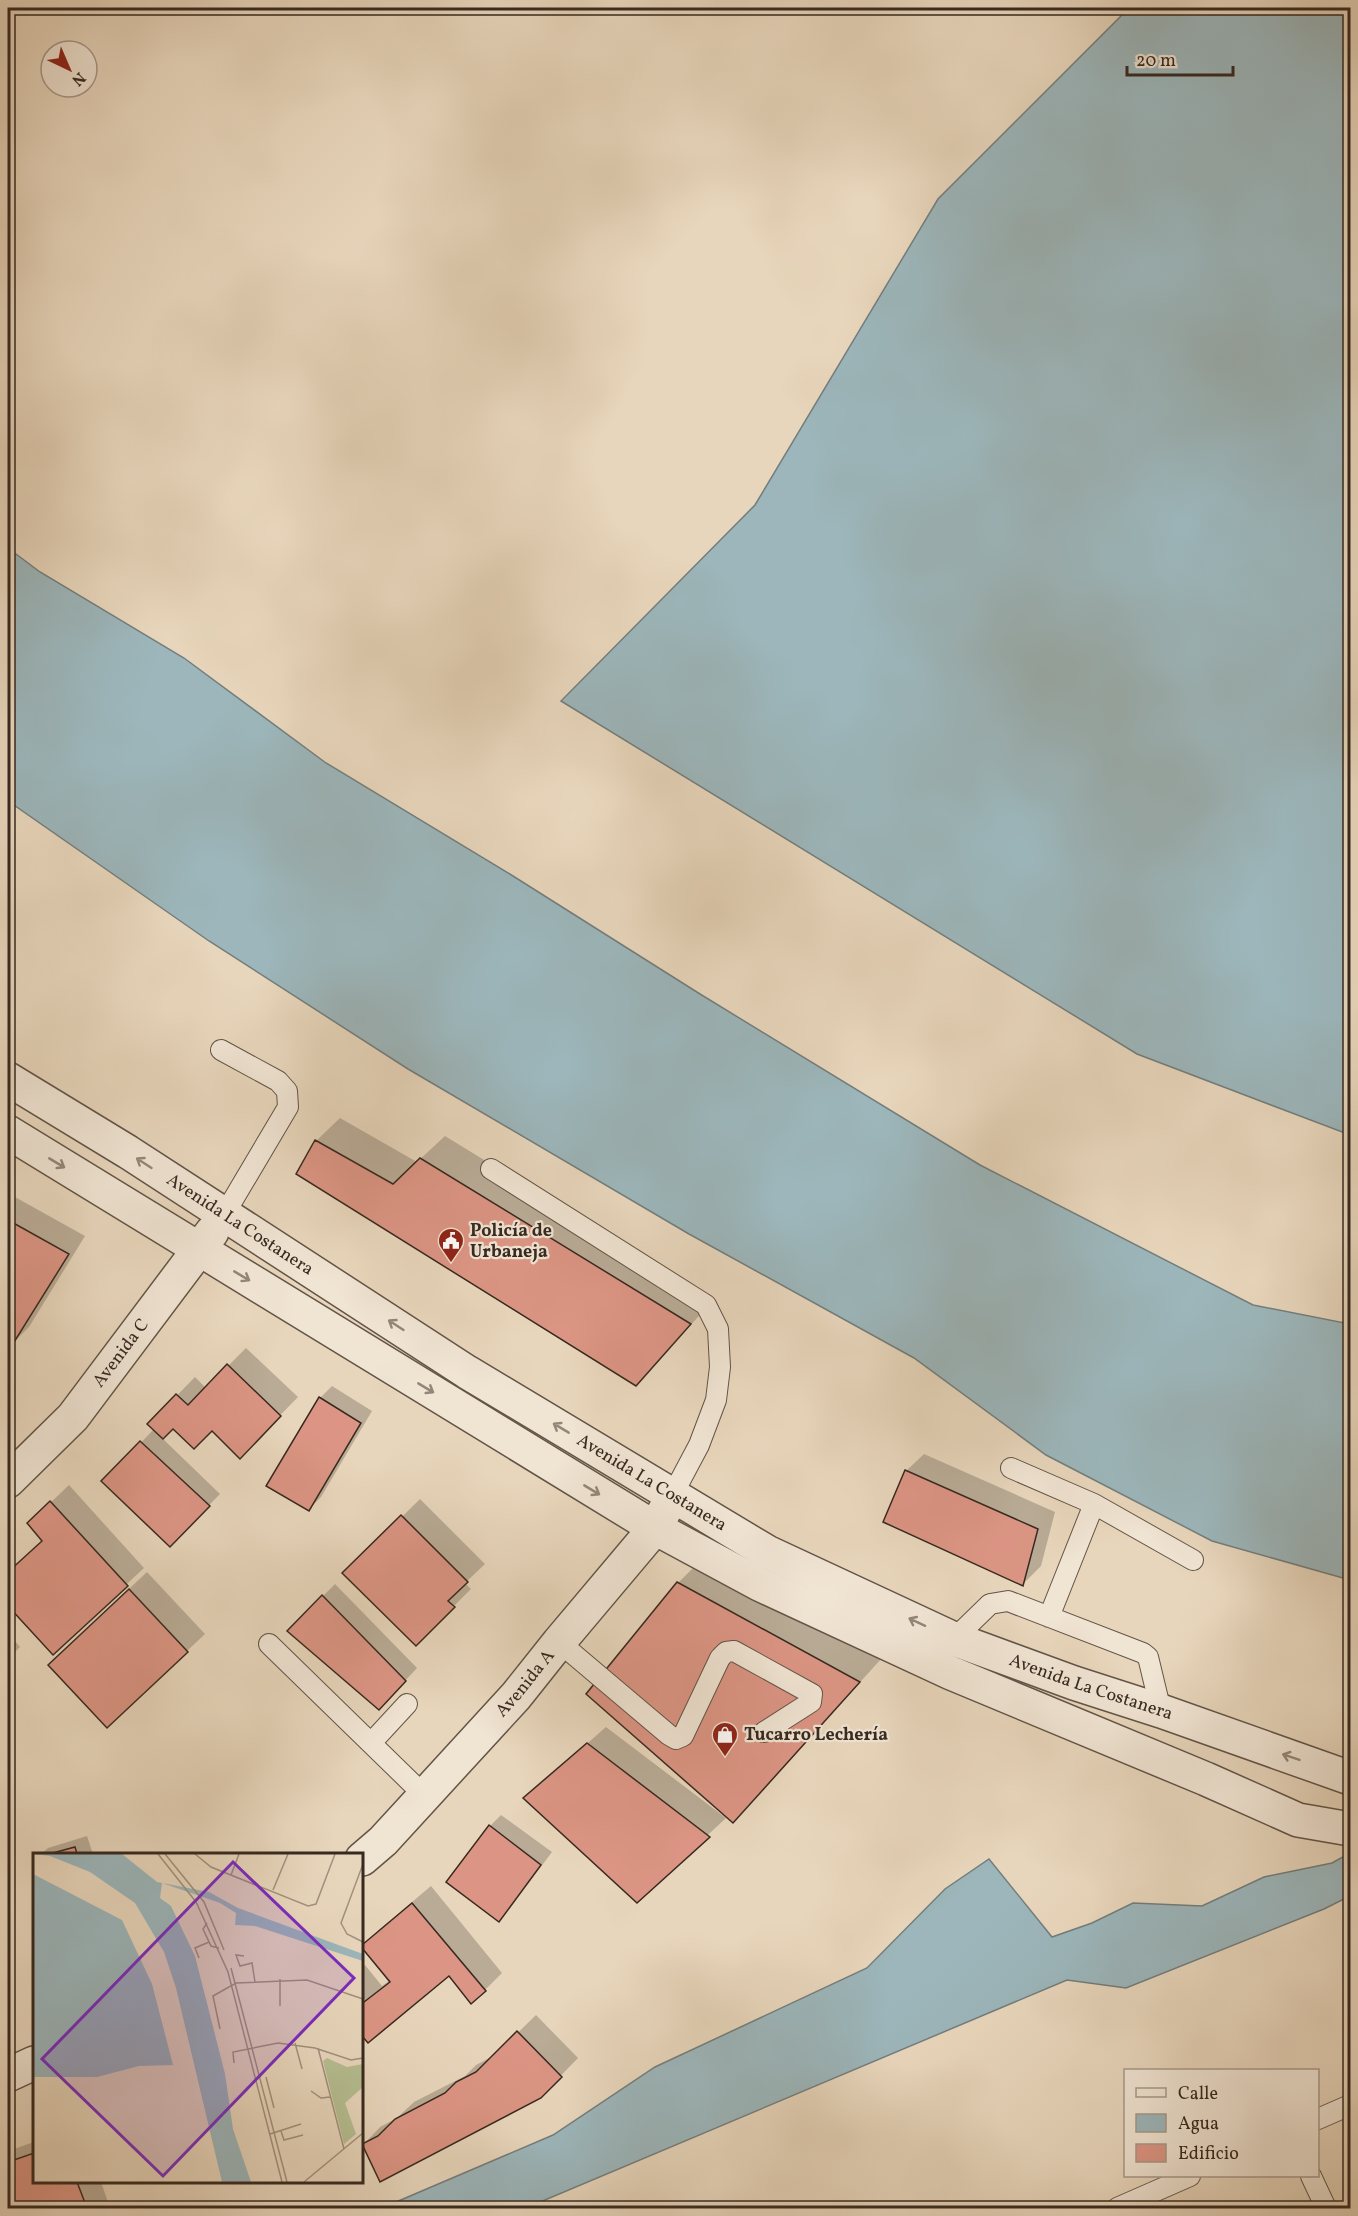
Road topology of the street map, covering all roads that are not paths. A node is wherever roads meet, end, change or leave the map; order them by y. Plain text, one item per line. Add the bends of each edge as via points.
1 (221, 1050) dead end
2 (8, 1079) edge
3 (8, 1132) edge
4 (491, 1169) dead end
5 (224, 1215) junction
6 (200, 1250) junction
7 (1011, 1468) dead end
8 (8, 1480) edge
9 (673, 1494) junction
10 (1094, 1504) junction
11 (655, 1528) junction
12 (1193, 1560) dead end
13 (1049, 1617) junction
14 (954, 1639) junction
15 (559, 1642) junction
16 (269, 1644) dead end
17 (407, 1704) dead end
18 (1161, 1711) junction
19 (764, 1732) dead end
20 (371, 1743) junction
21 (1348, 1777) edge
22 (425, 1796) junction
23 (1350, 1829) edge
24 (363, 1858) edge
25 (33, 2063) edge
26 (8, 2075) edge
27 (1350, 2105) edge
28 (1319, 2118) edge
29 (1186, 2177) edge
30 (1312, 2177) edge
31 (1117, 2208) edge
32 (1326, 2208) edge

1 - 5 lane via 278,1081 287,1091 288,1107
5 -> 2 street, Avenida La Costanera
3 -> 6 street, Avenida La Costanera
4 - 9 lane via 706,1305 718,1329 720,1367 716,1400 699,1445
5 - 6 street, Avenida C
9 -> 5 street, Avenida La Costanera via 467,1372
6 - 8 street, Avenida C via 73,1417
6 -> 11 street, Avenida La Costanera
7 - 10 lane
9 - 11 street, Avenida A
14 -> 9 street, Avenida La Costanera via 767,1552
10 - 12 lane
10 - 13 lane
11 - 15 street, Avenida A
11 - 23 street, Avenida La Costanera via 759,1584 951,1674 1298,1820
13 - 14 lane via 1008,1601 990,1604
13 - 18 lane via 1148,1657
14 - 18 street, Avenida La Costanera
15 - 19 lane via 676,1739 683,1736 720,1658 734,1651 812,1694 811,1702
15 - 22 street, Avenida A via 516,1696
16 - 20 lane
17 - 20 lane
21 -> 18 street, Avenida La Costanera
20 - 22 lane
22 - 24 street, Avenida A
25 - 26 street
27 - 28 lane
29 - 31 lane
30 - 32 lane

